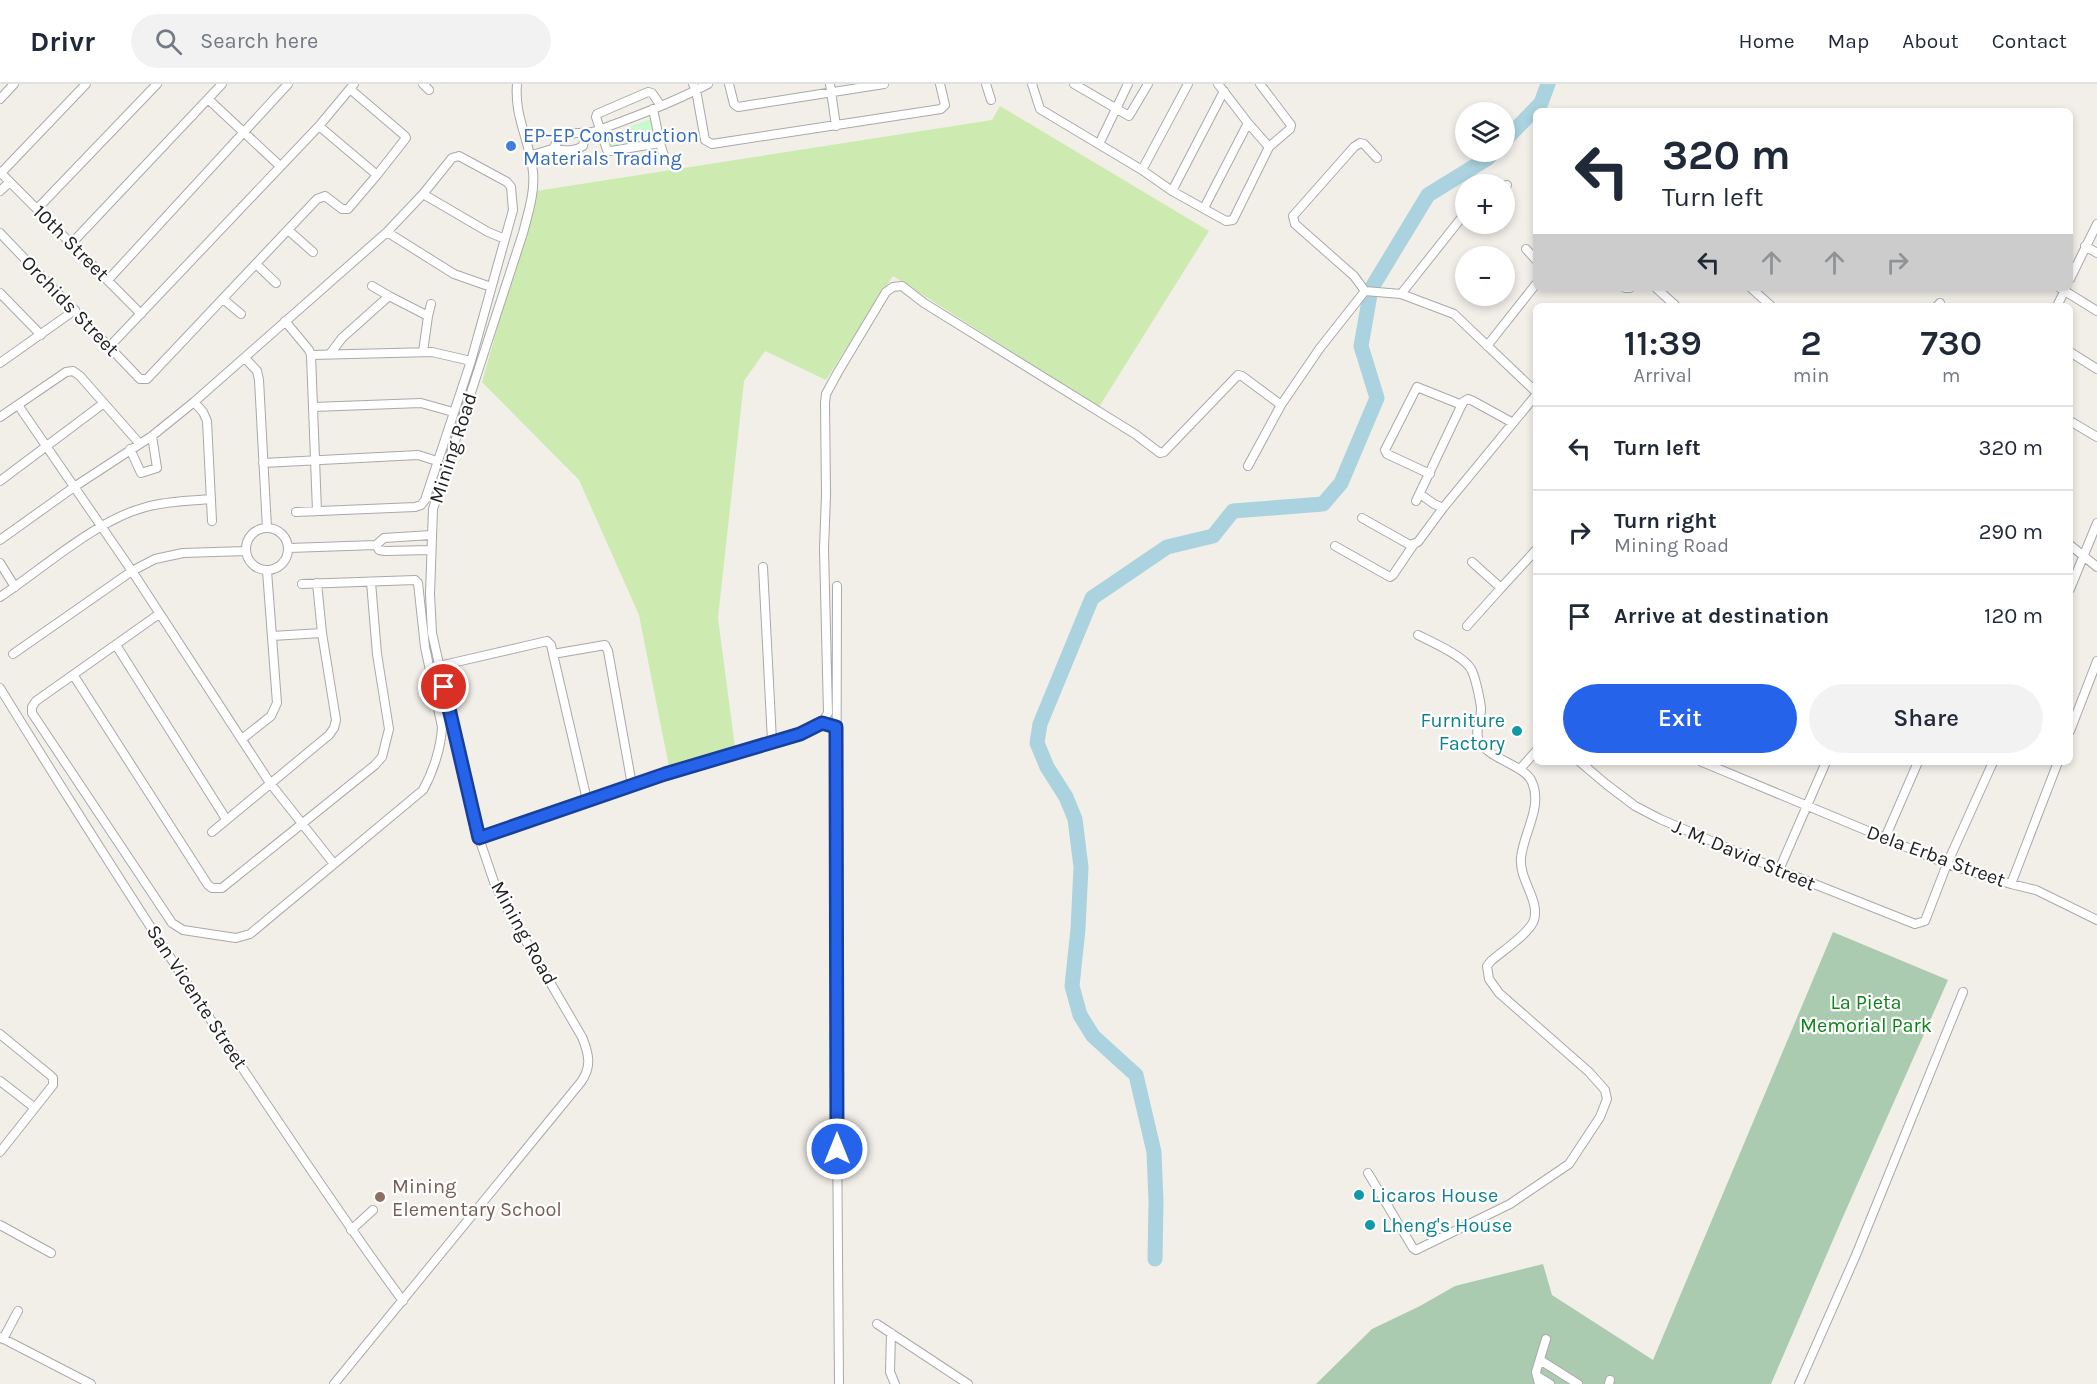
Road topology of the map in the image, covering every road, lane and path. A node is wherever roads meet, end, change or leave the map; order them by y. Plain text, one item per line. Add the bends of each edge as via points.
1 (14, 84) edge
2 (86, 84) edge
3 (157, 84) edge
4 (222, 84) edge
5 (288, 84) edge
6 (518, 84) edge
7 (708, 84) edge
8 (729, 84) edge
9 (884, 84) edge
10 (940, 84) edge
11 (986, 84) edge
12 (1032, 84) edge
13 (1074, 84) edge
14 (1128, 84) edge
15 (1148, 84) edge
16 (1188, 84) edge
17 (1260, 84) edge
18 (352, 87) edge
19 (694, 87) edge
20 (1221, 87) edge
21 (831, 88) edge
22 (0, 99) edge
23 (208, 99) junction
24 (991, 100) dead end
25 (657, 108) junction
26 (1115, 110) junction
27 (1248, 123) junction
28 (319, 126) junction
29 (836, 126) junction
30 (600, 129) junction
31 (243, 131) junction
32 (585, 134) junction
33 (660, 143) junction
34 (1099, 144) junction
35 (1269, 147) junction
36 (552, 150) junction
37 (529, 156) junction
38 (664, 156) dead end
39 (1377, 158) dead end
40 (280, 166) junction
41 (1142, 170) junction
42 (1, 173) edge
43 (377, 176) junction
44 (10, 182) junction
45 (0, 191) edge
46 (1172, 191) junction
47 (423, 194) junction
48 (1204, 208) junction
49 (37, 209) junction
50 (2097, 224) edge
51 (1455, 226) edge
52 (288, 230) junction
53 (0, 232) edge
54 (387, 232) junction
55 (505, 239) junction
56 (71, 244) junction
57 (2085, 246) junction
58 (1526, 249) dead end
59 (313, 252) dead end
60 (2097, 253) edge
61 (1533, 257) edge
62 (256, 264) junction
63 (2073, 272) edge
64 (108, 280) junction
65 (276, 283) dead end
66 (372, 286) dead end
67 (491, 287) junction
68 (1533, 288) edge
69 (1659, 291) edge
70 (1754, 291) edge
71 (2066, 291) edge
72 (1369, 292) junction
73 (0, 294) edge
74 (1401, 294) junction
75 (388, 296) junction
76 (223, 299) junction
77 (1673, 303) edge
78 (1768, 303) edge
79 (431, 304) dead end
80 (75, 310) junction
81 (2097, 311) edge
82 (141, 314) junction
83 (241, 314) dead end
84 (428, 316) junction
85 (285, 321) junction
86 (41, 335) junction
87 (110, 346) junction
88 (1487, 346) junction
89 (423, 351) junction
90 (330, 354) junction
91 (2073, 354) edge
92 (311, 355) junction
93 (2, 358) edge
94 (245, 358) junction
95 (471, 361) junction
96 (2097, 369) edge
97 (1533, 391) edge
98 (1533, 398) edge
99 (104, 402) junction
100 (194, 402) junction
101 (18, 405) junction
102 (1281, 405) junction
103 (1462, 405) junction
104 (313, 407) junction
105 (453, 412) junction
106 (0, 417) edge
107 (1512, 423) junction
108 (2073, 423) edge
109 (152, 436) junction
110 (2097, 437) edge
111 (139, 443) junction
112 (46, 446) junction
113 (130, 449) junction
114 (315, 460) junction
115 (437, 461) junction
116 (263, 463) junction
117 (1248, 466) dead end
118 (1430, 474) junction
119 (0, 481) edge
120 (74, 487) junction
121 (211, 499) junction
122 (1443, 508) junction
123 (317, 511) junction
124 (296, 512) dead end
125 (1362, 518) dead end
126 (212, 521) dead end
127 (2097, 523) edge
128 (101, 526) junction
129 (267, 528) junction
130 (431, 535) junction
131 (408, 537) junction
132 (0, 540) edge
133 (1414, 544) junction
134 (375, 545) junction
135 (1335, 546) dead end
136 (289, 548) junction
137 (2073, 548) edge
138 (408, 550) junction
139 (431, 550) junction
140 (246, 551) junction
141 (1533, 552) edge
142 (2084, 557) junction
143 (1472, 562) dead end
144 (0, 563) edge
145 (763, 567) dead end
146 (2097, 567) edge
147 (132, 571) junction
148 (267, 571) junction
149 (371, 582) junction
150 (2073, 582) edge
151 (318, 583) junction
152 (302, 584) dead end
153 (837, 586) dead end
154 (15, 587) junction
155 (1501, 588) junction
156 (0, 597) edge
157 (159, 614) junction
158 (1467, 626) dead end
159 (322, 633) junction
160 (1418, 635) dead end
161 (272, 636) junction
162 (116, 645) junction
163 (13, 654) dead end
164 (553, 654) junction
165 (2097, 661) edge
166 (439, 666) junction
167 (74, 676) junction
168 (0, 687) edge
169 (822, 723) junction
170 (2073, 723) edge
171 (836, 727) junction
172 (242, 739) junction
173 (772, 741) junction
174 (1533, 754) edge
175 (1583, 765) edge
176 (1709, 765) edge
177 (1825, 765) edge
178 (1917, 765) edge
179 (1992, 765) edge
180 (2057, 765) edge
181 (1520, 769) junction
182 (270, 783) junction
183 (632, 785) junction
184 (587, 800) junction
185 (1807, 806) junction
186 (226, 819) junction
187 (302, 824) junction
188 (212, 831) dead end
189 (479, 838) junction
190 (1885, 838) junction
191 (334, 864) junction
192 (1947, 864) junction
193 (1779, 870) junction
194 (2011, 884) junction
195 (2097, 920) edge
196 (1963, 992) dead end
197 (0, 1034) edge
198 (0, 1081) edge
199 (35, 1108) junction
200 (0, 1152) edge
201 (1368, 1173) dead end
202 (373, 1210) dead end
203 (0, 1225) edge
204 (351, 1230) junction
205 (51, 1253) dead end
206 (403, 1301) junction
207 (18, 1311) dead end
208 (878, 1324) dead end
209 (891, 1333) junction
210 (1, 1338) edge
211 (1546, 1339) dead end
212 (1539, 1360) junction
213 (1538, 1380) edge
214 (91, 1384) edge
215 (334, 1384) edge
216 (838, 1384) edge
217 (896, 1384) edge
218 (968, 1384) edge
219 (1550, 1384) edge
220 (1578, 1384) edge
221 (1799, 1384) edge

1 - 22 street
2 - 42 street
3 - 49 street
4 - 23 street
5 - 31 street
6 - 37 street, Mining Road via 517,108
7 - 19 street
8 - 21 street via 738,107
9 - 21 street
10 - 29 street via 945,105 941,109
11 - 24 street
12 - 34 street via 1040,109
13 - 26 street
14 - 26 street
15 - 26 street via 1129,116
16 - 41 street
17 - 35 street via 1291,125
18 - 28 street
18 - 43 street via 405,136
19 - 25 street
19 - 29 street via 708,143
20 - 27 street
20 - 46 street
21 - 29 street
23 - 31 street
23 - 56 street
25 - 30 street
25 - 30 street via 648,92 597,114
25 - 33 street
26 - 34 street
27 - 35 street
27 - 48 street
28 - 40 street
28 - 43 street
30 - 32 street
30 - 33 street via 608,151
31 - 40 street
31 - 64 street
32 - 36 street via 563,136
32 - 36 street via 583,146 578,149
33 - 38 street
34 - 41 street
35 - 48 street via 1233,220 1226,221
36 - 37 street
37 - 130 street, Mining Road via 533,184 529,209 437,495
39 - 72 street via 1364,144 1354,147 1293,216 1295,224
40 - 82 street
41 - 46 street
42 - 44 street, 10th Street
43 - 52 street via 348,209 321,196
44 - 45 street
44 - 49 street, 10th Street
46 - 48 street
47 - 54 street
47 - 55 street
47 - 55 street via 455,156 507,182 513,210
49 - 56 street, 10th Street
50 - 57 street
51 - 74 street
52 - 59 street
52 - 62 street
53 - 80 street, Orchids Street
54 - 67 street via 453,274
54 - 85 street
55 - 67 street
56 - 64 street, 10th Street
57 - 60 street
57 - 63 street
58 - 61 street
62 - 65 street
62 - 76 street
64 - 82 street, 10th Street
66 - 75 street
67 - 95 street
68 - 88 street
69 - 77 street
70 - 78 street
71 - 81 street
72 - 74 street
72 - 102 street via 1327,338
73 - 86 street
74 - 88 street via 1454,314
75 - 84 street
75 - 90 street
76 - 83 street
76 - 87 street, Orchids Street via 147,379 140,379
79 - 84 street
80 - 86 street
80 - 87 street, Orchids Street
82 - 87 street
84 - 89 street
85 - 92 street
85 - 94 street
86 - 93 street
88 - 97 street
89 - 90 street
89 - 95 street
90 - 92 street
91 - 96 street
92 - 104 street
94 - 100 street
94 - 116 street via 257,371 259,380
95 - 105 street
98 - 107 street
99 - 101 street via 73,371
99 - 111 street
99 - 112 street
100 - 109 street
100 - 121 street via 207,421
101 - 106 street
101 - 112 street
102 - 117 street
102 - 169 street via 1238,375 1160,453 902,286 893,287 886,292 826,394 828,713
103 - 107 street via 1468,399
103 - 118 street
103 - 118 street via 1417,387 1385,450
104 - 105 street via 421,403
104 - 114 street
105 - 115 street
107 - 122 street
108 - 110 street
109 - 111 street
109 - 113 street via 157,468 141,473
111 - 113 street
112 - 119 street
112 - 120 street
113 - 120 street
114 - 115 street via 418,455
114 - 116 street
114 - 123 street
115 - 123 street via 421,505
116 - 129 street
118 - 122 street via 1418,498
120 - 128 street
120 - 132 street
121 - 126 street
121 - 128 street via 146,507
122 - 133 street
123 - 124 street
125 - 133 street via 1407,544
127 - 142 street
128 - 147 street
128 - 154 street
129 - 136 street via 279,531
129 - 140 street via 254,532
130 - 131 street
130 - 139 street, Mining Road
131 - 134 street via 384,538
131 - 138 street
133 - 135 street via 1390,577
134 - 136 street
134 - 138 street via 385,551
136 - 148 street via 285,561
137 - 142 street
138 - 139 street
139 - 166 street, Mining Road via 432,633
140 - 147 street via 183,554 155,559
140 - 148 street via 255,567
141 - 155 street
142 - 146 street
142 - 150 street
143 - 155 street
144 - 154 street
145 - 173 street
147 - 157 street
147 - 163 street
148 - 161 street
149 - 151 street
149 - 187 street via 389,729 386,744 375,765
149 - 191 street via 418,583 441,739 423,790
151 - 152 street
151 - 159 street
153 - 171 street
154 - 156 street
155 - 158 street
157 - 162 street
157 - 172 street
159 - 161 street
159 - 182 street via 334,728
160 - 181 street via 1472,669 1481,709 1479,740 1503,761
161 - 172 street via 277,703 271,716
162 - 167 street
162 - 186 street
164 - 166 street via 547,641
164 - 183 street via 605,645
164 - 184 street
165 - 170 street
166 - 189 street, Mining Road
167 - 187 street via 212,888 226,886
167 - 191 street via 36,701 32,713 171,923 183,930 236,938 250,934
168 - 204 street, San Vicente Street via 195,996
169 - 171 street
169 - 173 street
171 - 216 street
172 - 182 street
173 - 183 street
174 - 181 street
175 - 193 street, J. M. David Street via 1635,806
176 - 185 street, Dela Erba Street
177 - 185 street
178 - 190 street
179 - 192 street
180 - 194 street
181 - 201 street via 1535,792 1521,859 1534,918 1529,929 1491,961 1487,972 1499,993 1601,1084 1607,1099 1600,1117 1569,1164 1510,1204 1416,1250
182 - 186 street
182 - 187 street
183 - 184 street
184 - 189 street
185 - 190 street, Dela Erba Street
185 - 193 street
186 - 188 street
187 - 191 street
189 - 206 street, Mining Road via 506,907 582,1037 589,1055 588,1070
190 - 192 street, Dela Erba Street
192 - 193 street, J. M. David Street via 1925,921 1915,924
192 - 194 street, Dela Erba Street
194 - 195 street, Dela Erba Street via 2036,890
196 - 221 street
197 - 199 street via 53,1078 53,1085
198 - 199 street
199 - 200 street
202 - 204 street
203 - 205 street
204 - 206 street, San Vicente Street
206 - 215 street, Mining Road
207 - 210 street
208 - 209 street
209 - 217 street via 890,1372
209 - 218 street
210 - 214 street
211 - 212 street
212 - 213 street
212 - 220 street
213 - 219 street

